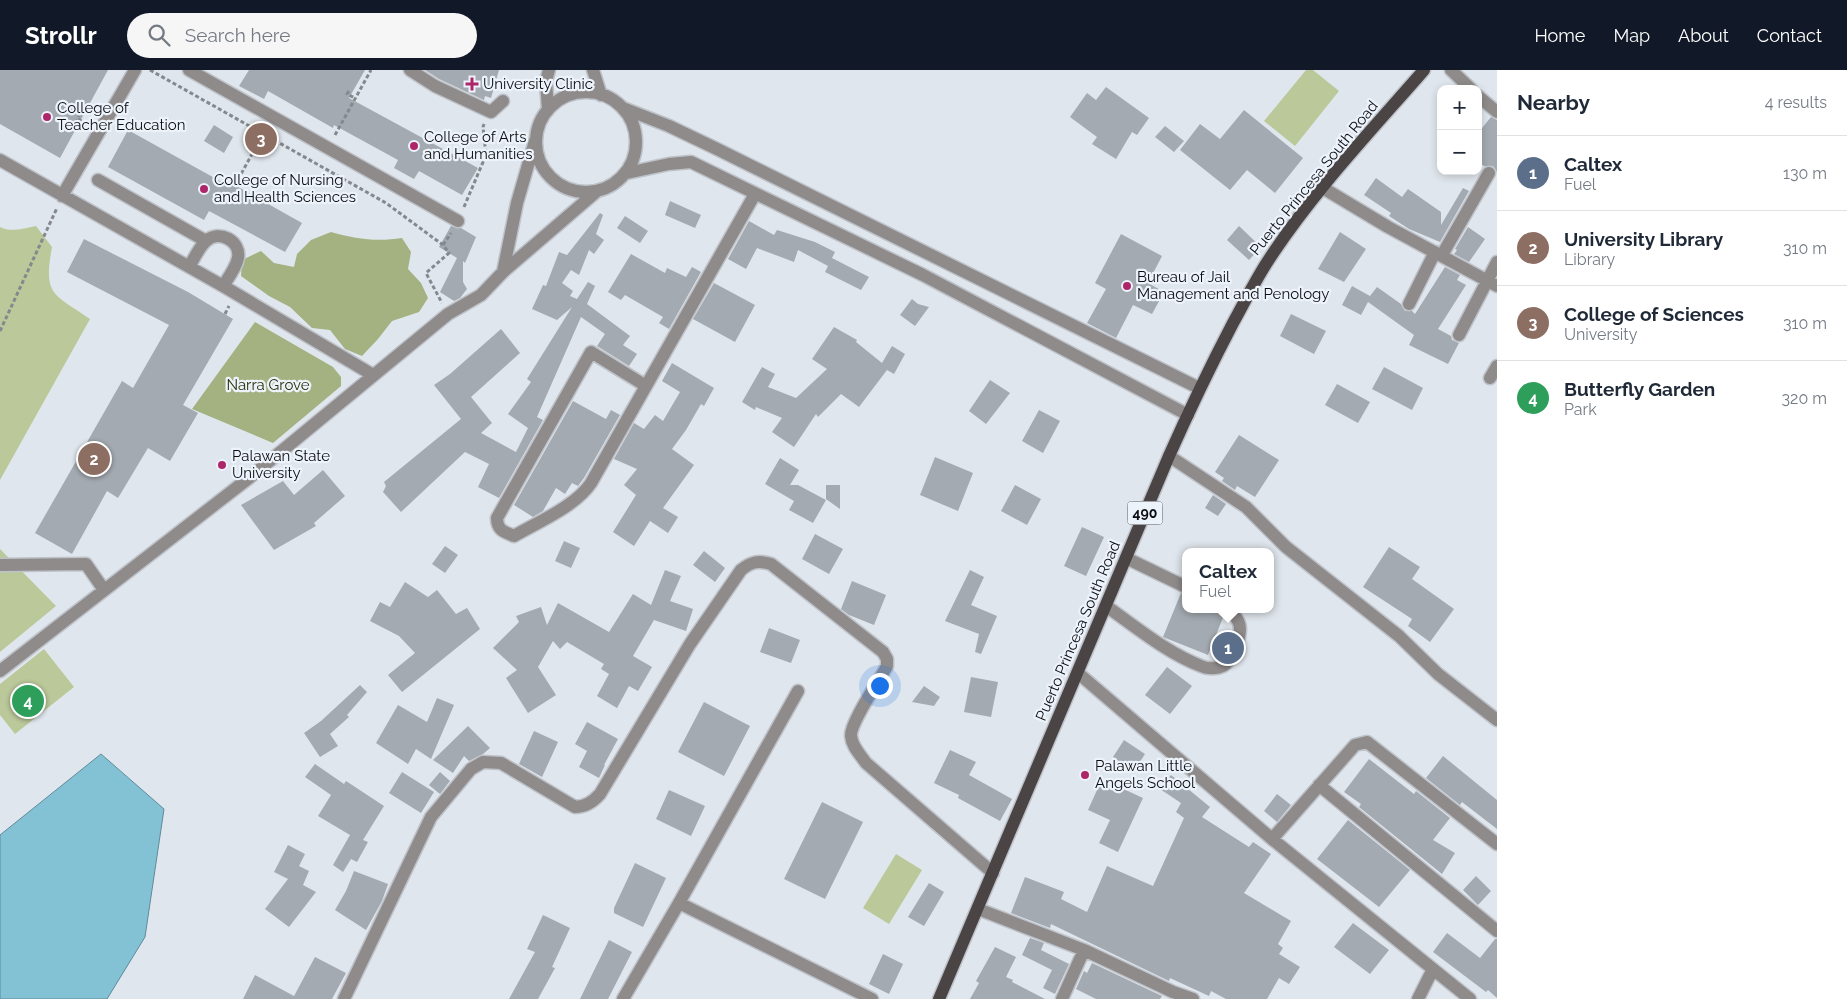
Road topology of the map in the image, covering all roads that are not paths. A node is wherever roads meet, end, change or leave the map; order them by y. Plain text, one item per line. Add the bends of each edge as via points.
1 (135, 70) edge
2 (189, 70) edge
3 (410, 70) edge
4 (549, 70) edge
5 (593, 70) edge
6 (1424, 70) edge
7 (1452, 70) edge
8 (1467, 85) edge
9 (601, 94) junction
10 (1482, 99) edge
11 (503, 100) dead end
12 (623, 108) junction
13 (548, 110) junction
14 (1497, 112) edge
15 (538, 127) junction
16 (0, 160) edge
17 (627, 173) junction
18 (1489, 174) dead end
19 (98, 180) dead end
20 (1323, 188) junction
21 (596, 192) junction
22 (755, 194) junction
23 (62, 196) junction
24 (458, 221) road end
25 (206, 241) junction
26 (1438, 254) junction
27 (1497, 262) edge
28 (189, 267) junction
29 (503, 272) junction
30 (1492, 283) edge
31 (223, 286) junction
32 (1409, 304) dead end
33 (1459, 335) dead end
34 (1497, 366) edge
35 (374, 375) junction
36 (1490, 378) dead end
37 (646, 386) junction
38 (1199, 388) junction
39 (1188, 415) junction
40 (1169, 456) junction
41 (1126, 558) junction
42 (0, 565) edge
43 (1182, 585) edge
44 (104, 590) junction
45 (1106, 606) junction
46 (1232, 613) edge
47 (0, 671) edge
48 (1078, 673) junction
49 (798, 691) dead end
50 (1497, 720) edge
51 (1319, 785) junction
52 (1272, 839) junction
53 (1497, 844) edge
54 (993, 873) junction
55 (680, 903) junction
56 (978, 909) junction
57 (1497, 932) edge
58 (1084, 950) junction
59 (1433, 969) junction
60 (1171, 996) edge
61 (344, 999) edge
62 (623, 999) edge
63 (872, 999) edge
64 (939, 999) edge
65 (1062, 999) edge
66 (1193, 999) edge
67 (1418, 999) edge
68 (1470, 999) edge

1 - 23 street
2 - 24 street
3 - 11 street via 435,86 490,112
4 - 13 street via 546,81
5 - 9 street
6 - 20 main road, Puerto Princesa South Road / 490
7 - 8 street
9 - 12 street
9 - 13 street via 582,92 563,98
10 - 14 street
12 - 17 street via 634,126 637,146
12 - 38 street via 717,149
13 - 15 street
15 - 21 street via 536,147 543,167 556,183 576,192
15 - 29 street via 517,203
16 - 23 street
17 - 21 street via 617,183
17 - 22 street via 691,162
18 - 26 street
19 - 25 street
20 - 26 street
20 - 38 main road, Puerto Princesa South Road / 490 via 1265,265
21 - 29 street
22 - 37 street
22 - 39 street via 923,274
23 - 28 street
25 - 28 street
25 - 31 street via 222,236 236,247 238,259
26 - 30 street
26 - 32 street
27 - 30 street
28 - 31 street
29 - 35 street via 481,295 448,314
30 - 33 street
31 - 35 street
34 - 36 street
35 - 44 street via 249,478
37 - 37 street via 585,493 514,536 503,532 497,518 591,352
38 - 39 main road, Puerto Princesa South Road / 490
39 - 40 main road, Puerto Princesa South Road / 490
40 - 41 main road, Puerto Princesa South Road / 490
40 - 50 street via 1246,507 1286,547 1399,636 1438,674
41 - 43 street
41 - 45 main road, Puerto Princesa South Road / 490
42 - 44 street via 86,564
44 - 47 street
45 - 46 street via 1168,649 1202,667 1213,668 1223,666 1230,658 1241,631 1240,622
45 - 48 main road, Puerto Princesa South Road / 490
48 - 52 street
48 - 54 main road, Puerto Princesa South Road / 490
49 - 55 street
51 - 52 street
51 - 53 street via 1355,745 1367,742
51 - 57 street
52 - 59 street
54 - 56 main road, Puerto Princesa South Road / 490
54 - 61 street via 866,763 854,747 851,734 854,724 886,666 887,659 882,652 771,564 751,562 741,570 690,644 593,802 575,807 501,763 484,762 471,769 431,817
55 - 62 street
55 - 63 street
56 - 58 street
56 - 64 main road, Puerto Princesa South Road / 490
58 - 60 street
58 - 65 street
59 - 67 street
59 - 68 street
60 - 66 street

